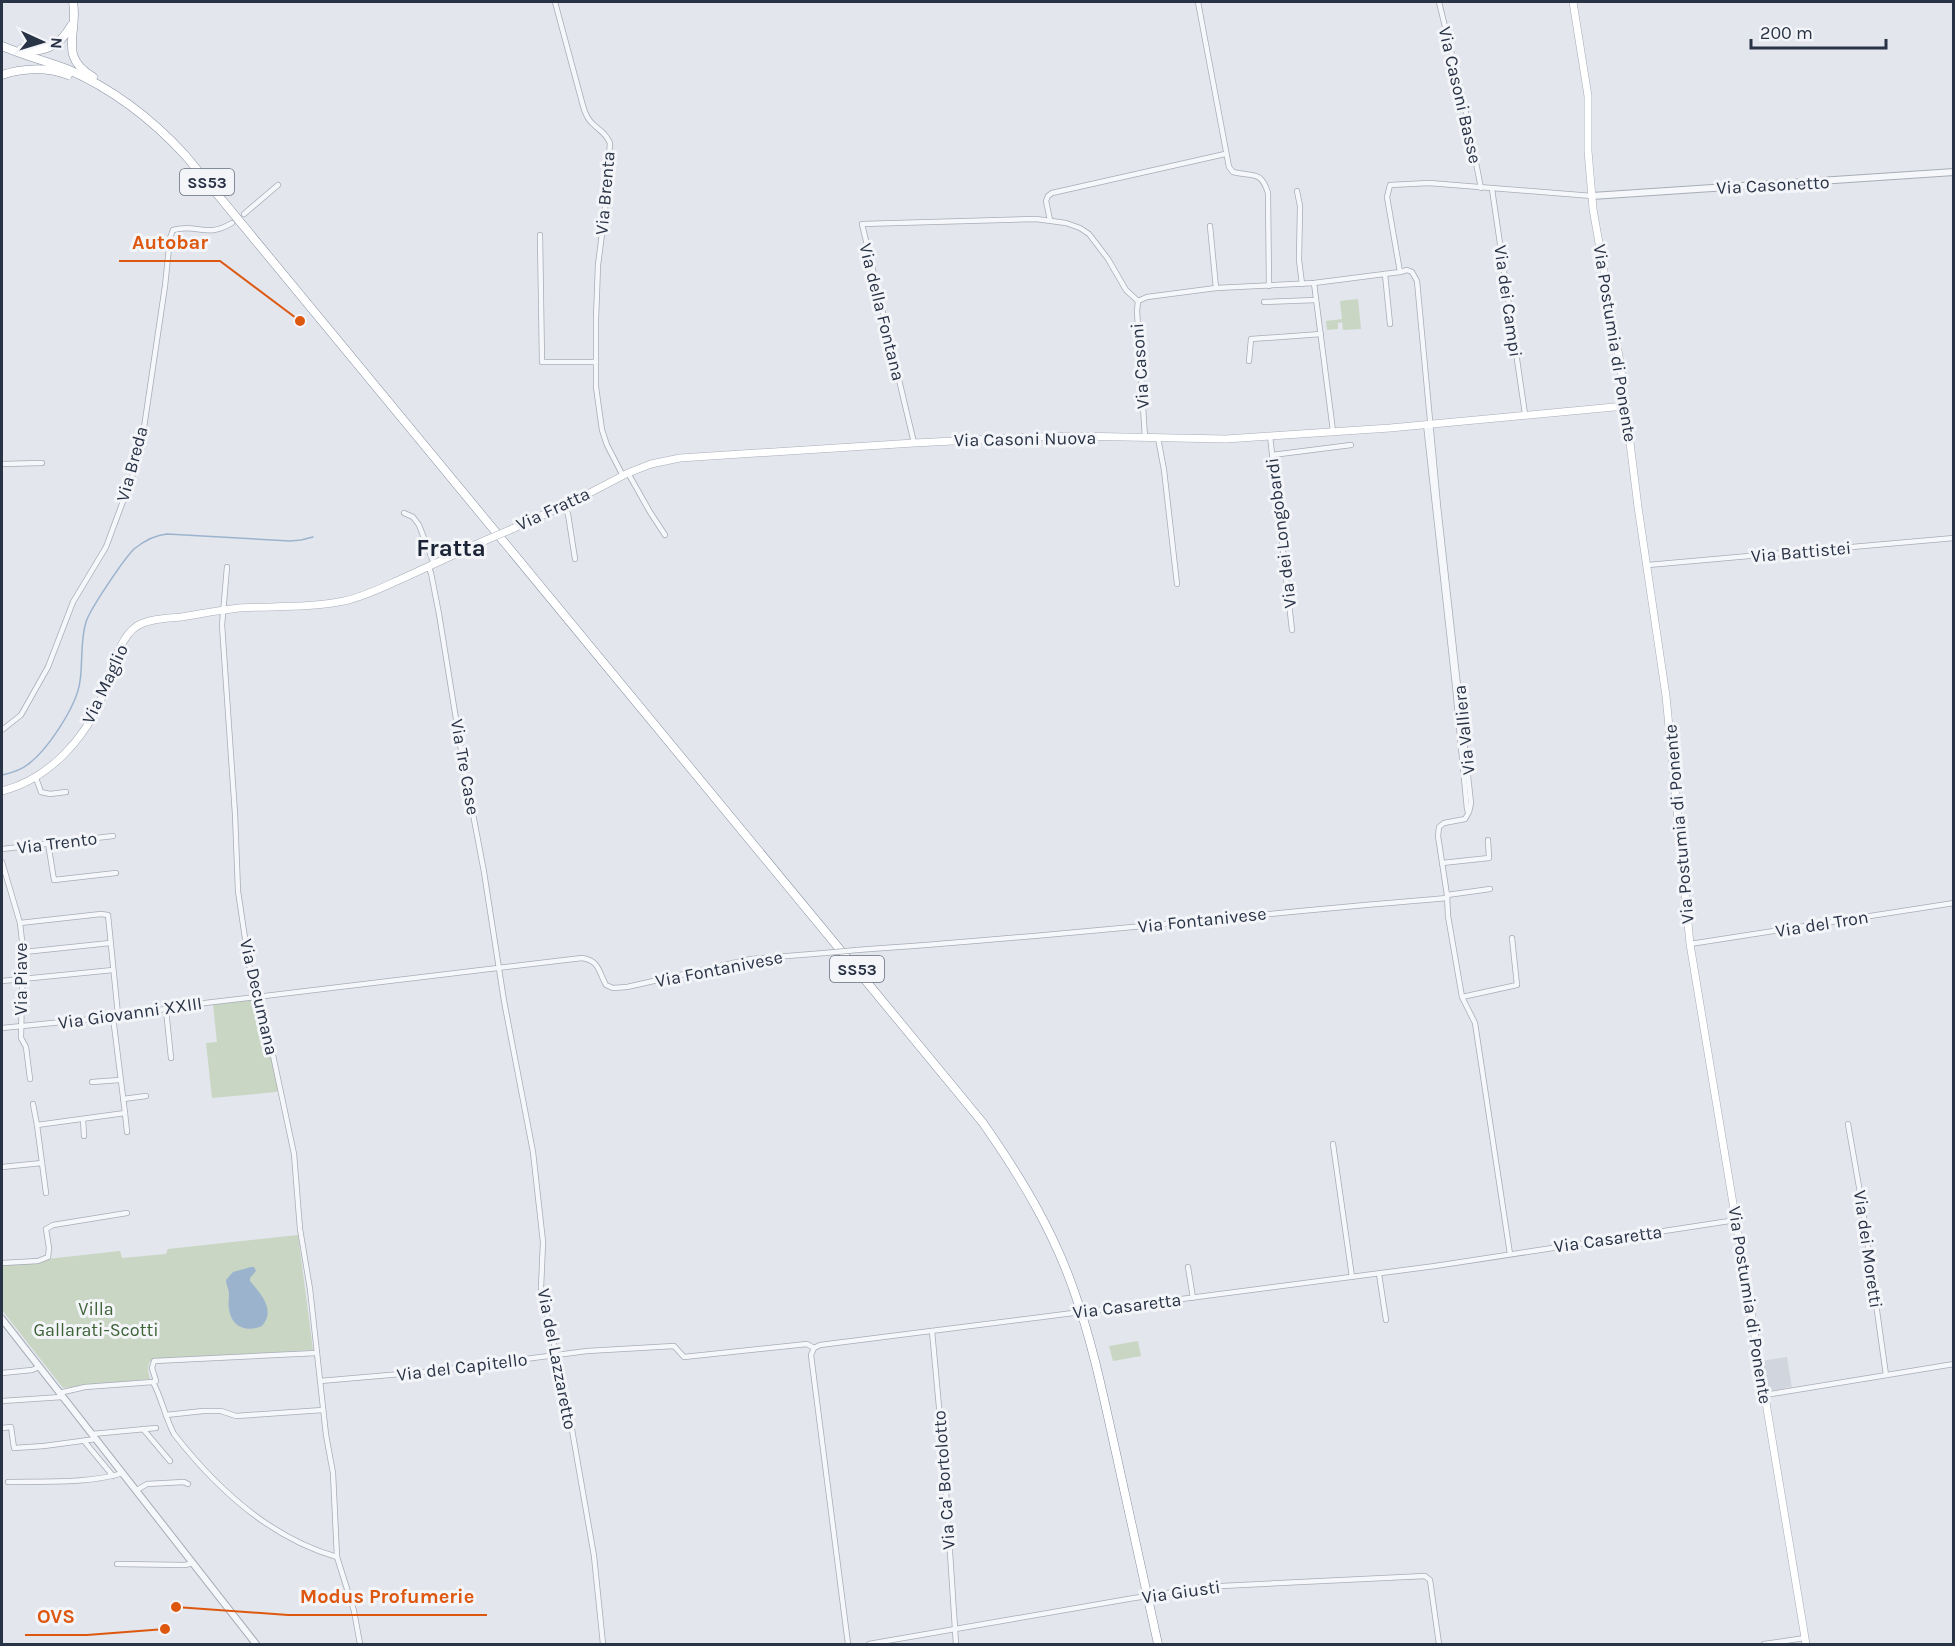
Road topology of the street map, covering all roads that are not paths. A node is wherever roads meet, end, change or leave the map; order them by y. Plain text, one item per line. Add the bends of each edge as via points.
1 (72, 2) edge
2 (555, 2) edge
3 (1198, 2) edge
4 (1439, 2) edge
5 (1573, 2) edge
6 (74, 20) junction
7 (2, 44) edge
8 (2, 75) edge
9 (149, 119) junction
10 (1225, 154) junction
11 (1953, 172) edge
12 (278, 185) dead end
13 (1481, 188) junction
14 (1492, 189) junction
15 (1298, 191) dead end
16 (1592, 196) junction
17 (244, 214) dead end
18 (1050, 220) junction
19 (232, 223) dead end
20 (1210, 226) dead end
21 (540, 235) dead end
22 (1400, 272) junction
23 (1385, 274) junction
24 (1314, 283) junction
25 (1302, 284) junction
26 (1269, 286) junction
27 (1216, 288) junction
28 (1316, 300) junction
29 (1138, 301) junction
30 (1264, 302) dead end
31 (1390, 324) dead end
32 (1321, 334) junction
33 (1250, 361) dead end
34 (596, 362) junction
35 (1625, 406) junction
36 (1525, 414) junction
37 (1428, 424) junction
38 (1333, 431) junction
39 (1270, 436) junction
40 (1145, 438) junction
41 (1158, 438) junction
42 (914, 443) junction
43 (892, 445) joint
44 (1350, 446) dead end
45 (1272, 455) junction
46 (42, 463) dead end
47 (2, 464) edge
48 (625, 474) junction
49 (563, 506) junction
50 (404, 513) dead end
51 (665, 535) dead end
52 (1953, 538) edge
53 (575, 559) dead end
54 (431, 565) junction
55 (1648, 565) junction
56 (227, 567) dead end
57 (1177, 584) dead end
58 (223, 611) junction
59 (1292, 630) dead end
60 (2, 730) edge
61 (36, 778) junction
62 (2, 791) edge
63 (66, 792) dead end
64 (113, 836) dead end
65 (1488, 840) dead end
66 (48, 843) junction
67 (2, 849) edge
68 (2, 862) edge
69 (1442, 862) junction
70 (116, 873) dead end
71 (1490, 889) dead end
72 (1447, 896) junction
73 (1953, 903) edge
74 (20, 923) junction
75 (1512, 938) dead end
76 (110, 943) junction
77 (1690, 944) junction
78 (24, 952) junction
79 (499, 968) junction
80 (113, 970) junction
81 (25, 978) junction
82 (2, 981) edge
83 (259, 997) junction
84 (1462, 998) junction
85 (166, 1010) junction
86 (115, 1016) junction
87 (21, 1027) junction
88 (2, 1028) edge
89 (171, 1058) dead end
90 (30, 1079) dead end
91 (92, 1082) dead end
92 (121, 1082) junction
93 (146, 1096) dead end
94 (123, 1099) junction
95 (33, 1104) dead end
96 (125, 1113) junction
97 (83, 1119) junction
98 (1848, 1124) dead end
99 (37, 1125) junction
100 (127, 1132) dead end
101 (84, 1136) dead end
102 (1333, 1144) dead end
103 (42, 1163) junction
104 (2, 1167) edge
105 (45, 1193) dead end
106 (127, 1213) dead end
107 (1736, 1220) junction
108 (1510, 1254) junction
109 (2, 1263) edge
110 (1188, 1267) dead end
111 (1378, 1274) junction
112 (1352, 1277) junction
113 (1193, 1298) junction
114 (2, 1319) edge
115 (1386, 1320) dead end
116 (932, 1331) junction
117 (814, 1348) junction
118 (317, 1353) junction
119 (557, 1354) junction
120 (1953, 1364) edge
121 (39, 1367) junction
122 (2, 1373) edge
123 (1886, 1375) junction
124 (320, 1381) junction
125 (153, 1382) junction
126 (61, 1395) junction
127 (1765, 1395) junction
128 (2, 1401) edge
129 (323, 1410) junction
130 (166, 1414) junction
131 (2, 1428) edge
132 (156, 1428) dead end
133 (143, 1429) junction
134 (94, 1437) junction
135 (84, 1441) junction
136 (170, 1461) dead end
137 (123, 1473) junction
138 (113, 1476) junction
139 (8, 1482) dead end
140 (188, 1484) dead end
141 (137, 1490) junction
142 (336, 1557) junction
143 (193, 1563) junction
144 (117, 1564) dead end
145 (954, 1630) junction
146 (1806, 1641) edge
147 (256, 1644) edge
148 (360, 1644) edge
149 (603, 1644) edge
150 (848, 1644) edge
151 (869, 1644) edge
152 (956, 1644) edge
153 (1158, 1644) edge
154 (1439, 1644) edge
155 (1764, 1644) edge

1 - 6 highway
2 - 34 street, Via Brenta via 583,106 588,118 610,143 598,265
3 - 10 street
4 - 13 street, Via Casoni Basse
5 - 16 main road, Via Postumia di Ponente via 1588,96
6 - 7 highway via 61,40 45,49 27,50
6 - 9 highway via 71,44 80,66 136,104
7 - 9 highway, SS53 via 89,80
8 - 9 highway via 33,69 64,73
9 - 153 highway, SS53 via 206,180 958,1091 1004,1152 1042,1216 1084,1318
10 - 18 street via 1052,193 1046,201
10 - 26 street via 1233,172 1258,175 1264,180 1268,193
11 - 16 street, Via Casonetto
12 - 17 street
13 - 14 street
13 - 22 street via 1429,183 1390,185 1387,197
14 - 16 street
14 - 36 street, Via dei Campi
15 - 25 street
16 - 35 main road, Via Postumia di Ponente
18 - 29 street, Via della Fontana via 1089,234 1126,290
18 - 42 street, Via della Fontana via 862,224
19 - 60 street, Via Breda via 222,230 208,232 183,227 173,230 142,441 132,477 106,546 73,602 48,667 21,715
20 - 27 street
21 - 34 street via 542,362
22 - 23 street, Via Casoni
22 - 37 street, Via Valliera via 1407,270 1417,281
23 - 24 street, Via Casoni
23 - 31 street
24 - 25 street, Via Casoni
24 - 28 street
25 - 26 street, Via Casoni
26 - 27 street, Via Casoni
27 - 29 street, Via Casoni
28 - 30 street
28 - 32 street
29 - 40 street, Via Casoni
32 - 33 street via 1251,339
32 - 38 street
34 - 48 street, Via Brenta via 603,430
35 - 36 main road, Via Casoni Nuova
35 - 55 main road, Via Postumia di Ponente
36 - 37 main road, Via Casoni Nuova
37 - 38 main road, Via Casoni Nuova
37 - 69 street, Via Valliera via 1469,813 1465,819 1439,827
38 - 39 main road, Via Casoni Nuova
39 - 41 main road, Via Casoni Nuova
39 - 45 street, Via dei Longobardi
40 - 41 main road, Via Casoni Nuova
40 - 42 main road, Via Casoni Nuova via 1074,436
41 - 57 street
42 - 43 main road, Via Casoni Nuova
43 - 48 main road, Via Fratta via 680,459
44 - 45 street
45 - 59 street, Via dei Longobardi
46 - 47 street
48 - 49 main road, Via Fratta
48 - 51 street, Via Brenta
49 - 53 street via 568,514
49 - 54 main road, Via Fratta, bridge
50 - 54 street, Via Tre Case via 419,525
52 - 55 street, Via Battistei
54 - 58 main road, Via Fratta via 347,600
54 - 79 street, Via Tre Case
55 - 77 main road, Via Postumia di Ponente via 1666,696
56 - 58 street, Via Decumana
58 - 61 main road, Via Maglio via 144,623 128,633 86,726 51,767
58 - 83 street, Via Decumana via 237,891 249,964
61 - 62 main road, Via Maglio
61 - 63 street via 41,792
64 - 66 street, Via Trento
65 - 69 street via 1489,858
66 - 67 street, Via Trento
66 - 70 street via 54,880
68 - 74 street, Via Piave
69 - 72 street
71 - 72 street, Via Fontanivese
72 - 79 street, Via Fontanivese, bridge via 1035,937 751,959 627,987 606,985 599,967 582,958
72 - 84 street
73 - 77 street, Via del Tron
74 - 76 street via 108,915
74 - 78 street, Via Piave
75 - 84 street via 1517,985
76 - 78 street
76 - 80 street
77 - 107 main road, Via Postumia di Ponente
78 - 81 street, Via Piave
79 - 83 street, Via Fontanivese
79 - 119 street, Via del Lazzaretto via 533,1152 543,1242 542,1288
80 - 81 street
80 - 86 street
81 - 82 street
81 - 87 street, Via Piave
83 - 85 street, Via Giovanni XXIII
83 - 118 street, Via Decumana via 294,1154
84 - 108 street via 1475,1023
85 - 86 street, Via Giovanni XXIII
85 - 89 street
86 - 87 street, Via Giovanni XXIII
86 - 92 street
87 - 88 street, Via Giovanni XXIII
87 - 90 street, Via Piave
91 - 92 street
92 - 94 street
93 - 94 street
94 - 96 street
95 - 99 street
96 - 97 street
96 - 100 street
97 - 99 street
97 - 101 street
98 - 123 street, Via dei Moretti
99 - 103 street
102 - 112 street
103 - 104 street
103 - 105 street
106 - 109 street via 53,1225 46,1229 48,1257
107 - 108 street, Via Casaretta
107 - 127 main road, Via Postumia di Ponente
108 - 111 street, Via Casaretta
110 - 113 street
111 - 112 street, Via Casaretta
111 - 115 street
112 - 113 street, Via Casaretta
113 - 116 street, Via Casaretta, bridge
114 - 121 street
116 - 117 street, Via Casaretta
116 - 145 street, Via Ca' Bortolotto
117 - 119 street, Via del Capitello via 807,1344 684,1357 674,1346
117 - 150 street via 811,1355
118 - 124 street, Via Decumana
118 - 125 street via 154,1361
119 - 124 street, Via del Capitello
119 - 149 street, Via del Lazzaretto via 594,1556
120 - 123 street
121 - 122 street
121 - 126 street
123 - 127 street
124 - 129 street, Via Decumana
125 - 126 street via 85,1387
125 - 130 street
126 - 128 street
126 - 134 street
127 - 146 main road, Via Postumia di Ponente
129 - 130 street via 236,1416 203,1411
129 - 142 street, Via Decumana via 333,1473
130 - 142 street via 174,1434 220,1487 287,1537
131 - 135 street via 11,1426 14,1448
132 - 133 street
133 - 134 street
133 - 136 street
134 - 135 street
134 - 137 street
135 - 138 street
137 - 138 street
137 - 141 street
138 - 139 street
140 - 141 street via 147,1484
141 - 143 street
142 - 148 street, Via Decumana
143 - 144 street
143 - 147 street
145 - 151 street, Via Giusti
145 - 152 street, Via Ca' Bortolotto
145 - 154 street, Via Giusti, bridge via 1201,1587 1425,1576 1430,1580
146 - 155 street

